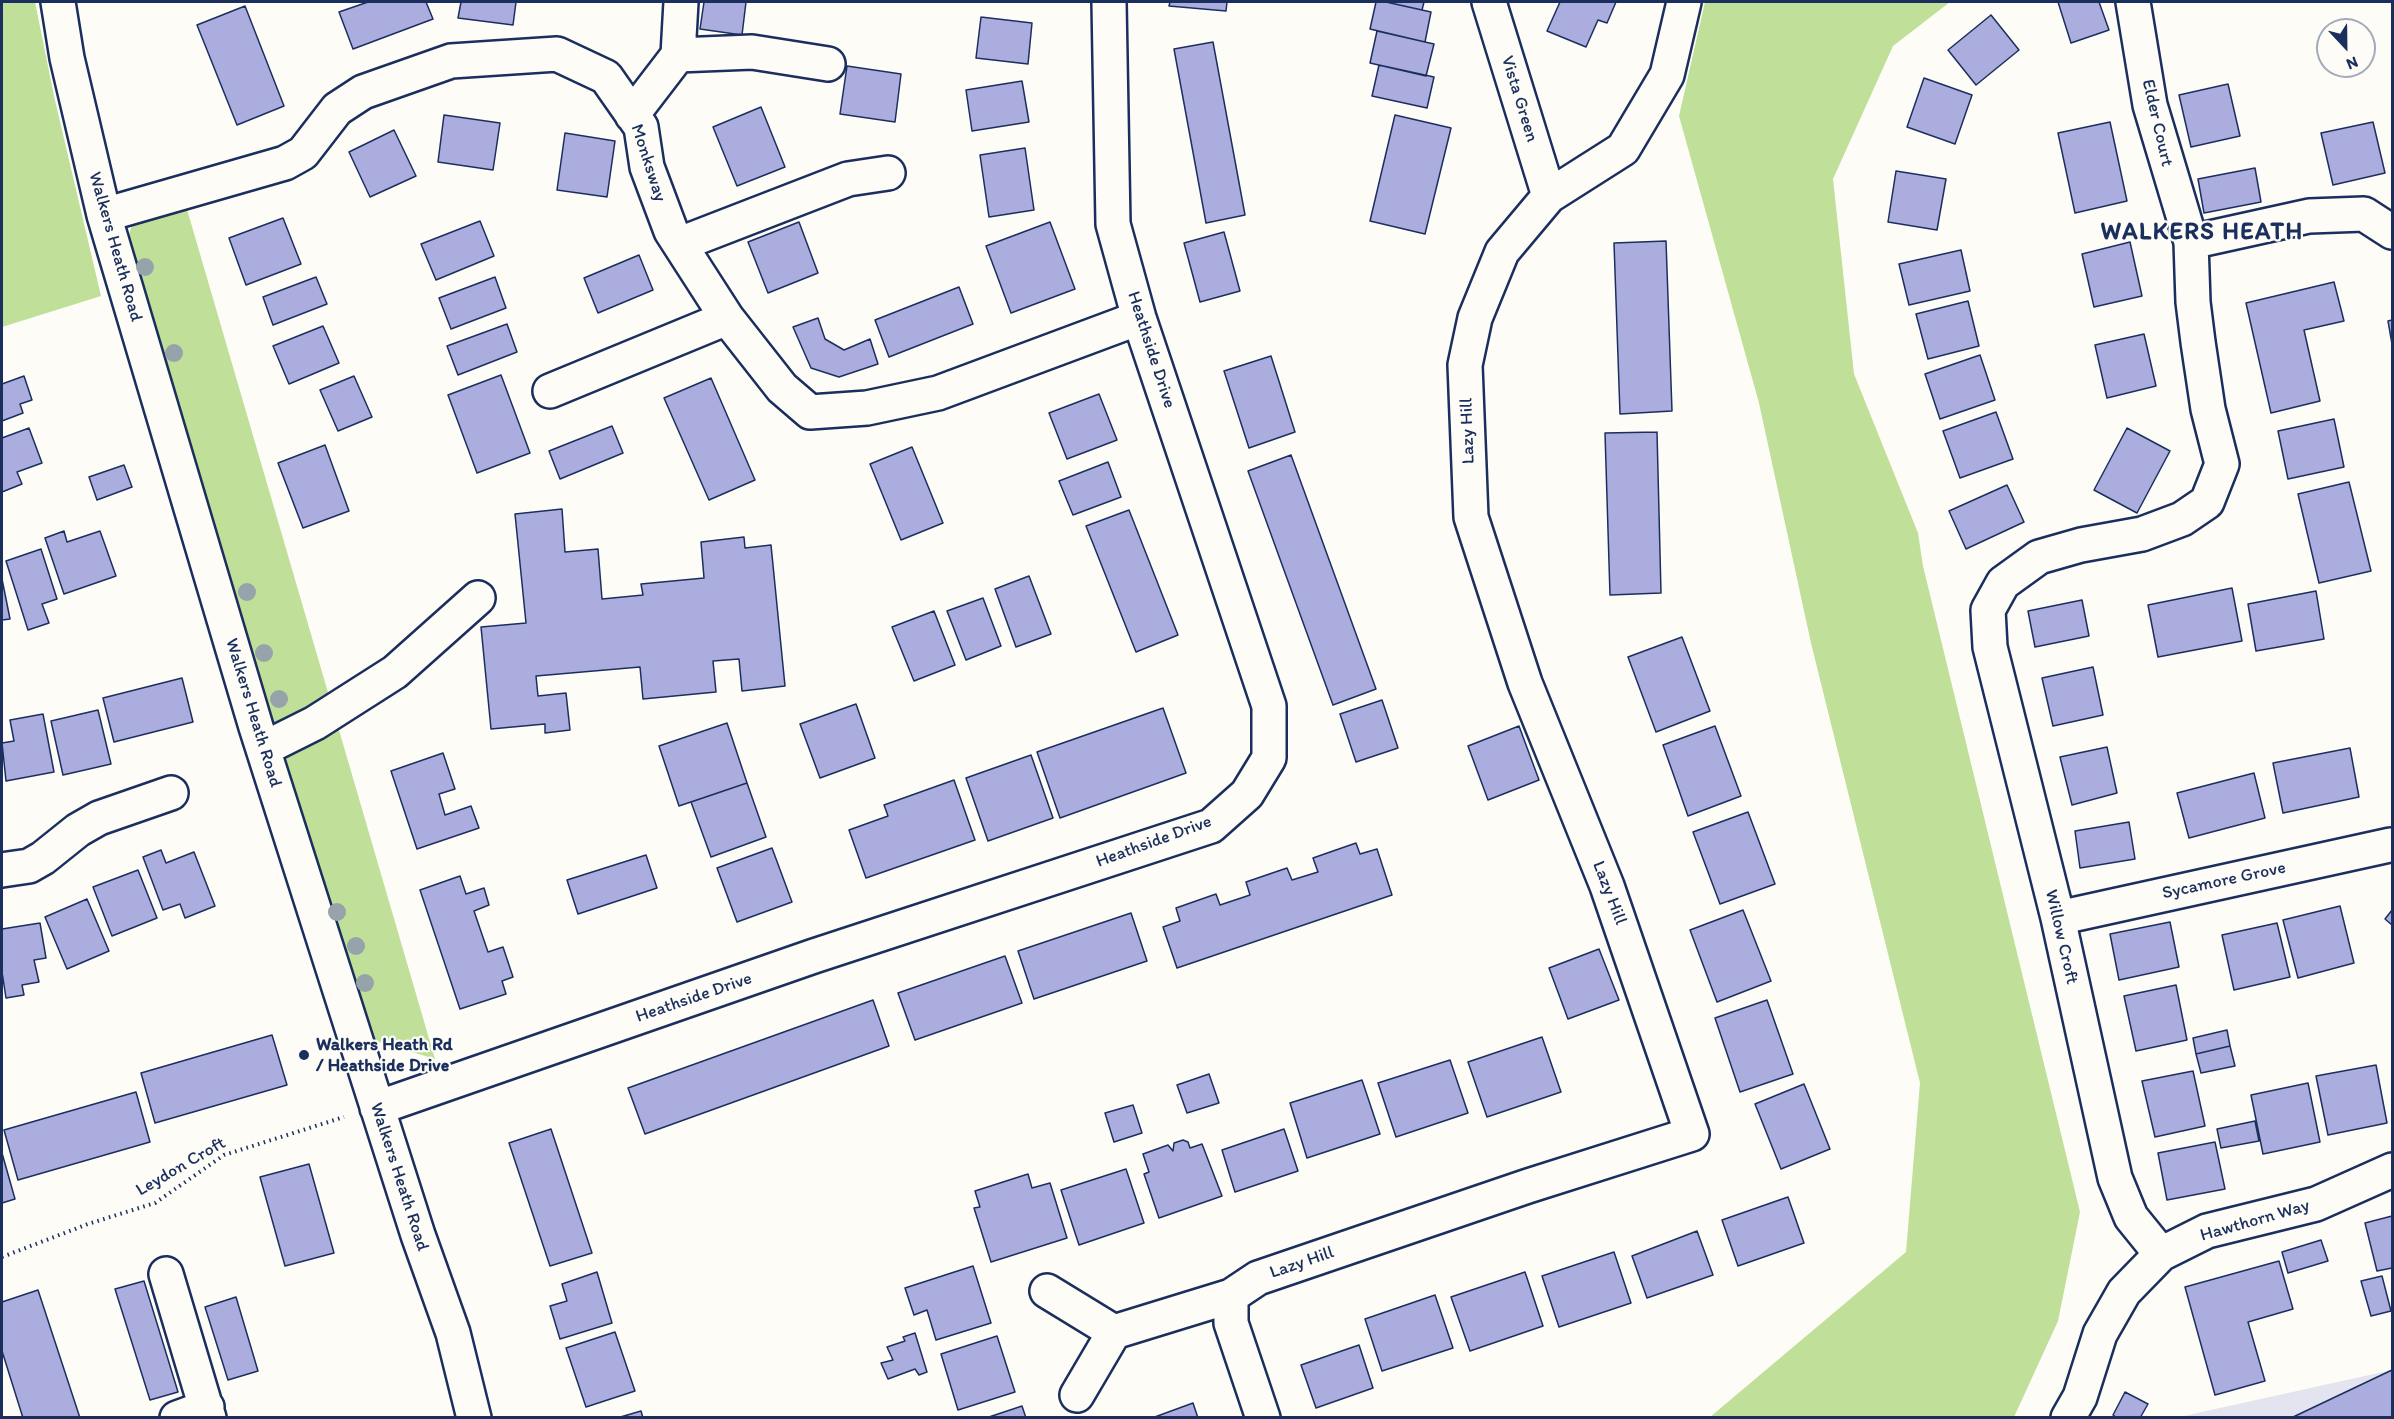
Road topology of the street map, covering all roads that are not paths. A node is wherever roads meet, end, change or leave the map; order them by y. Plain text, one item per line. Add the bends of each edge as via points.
1 (58, 2) edge
2 (681, 2) edge
3 (1109, 2) edge
4 (1489, 2) edge
5 (1684, 2) edge
6 (2133, 2) edge
7 (678, 55) junction
8 (828, 64) dead end
9 (632, 115) junction
10 (888, 173) dead end
11 (1550, 195) junction
12 (104, 215) junction
13 (2392, 232) edge
14 (2191, 242) junction
15 (680, 244) junction
16 (727, 318) junction
17 (1139, 318) junction
18 (550, 391) dead end
19 (478, 598) dead end
20 (1988, 610) joint
21 (263, 748) junction
22 (171, 793) dead end
23 (2390, 845) dead end
24 (15, 868) edge
25 (2058, 918) junction
26 (377, 1108) junction
27 (2392, 1170) edge
28 (2160, 1254) junction
29 (166, 1274) dead end
30 (1047, 1291) dead end
31 (1231, 1296) junction
32 (1114, 1332) junction
33 (1077, 1395) dead end
34 (198, 1414) edge
35 (474, 1418) edge
36 (1263, 1418) edge
37 (2068, 1418) edge

1 - 12 street, Walkers Heath Road via 67,58
2 - 7 street
3 - 17 street, Heathside Drive via 1113,224
4 - 11 street, Vista Green
5 - 11 street via 1666,75 1623,149
6 - 14 street, Elder Court via 2150,105
7 - 8 street via 752,52
7 - 9 street
9 - 12 street, Monksway via 606,77 557,54 451,61 363,92 337,109 303,153 285,163
9 - 15 street, Monksway via 641,127 647,167 671,231
10 - 15 street via 848,179
11 - 31 street, Lazy Hill via 1502,252 1475,318 1465,365 1472,517 1525,683 1607,886 1692,1134 1258,1278
12 - 21 street, Walkers Heath Road
13 - 14 street via 2364,214 2309,216
14 - 20 street, Elder Court via 2198,342 2208,409 2222,464 2207,502 2182,519 2142,534 2040,557 2003,583
15 - 16 street, Monksway
16 - 17 street, Monksway via 782,388 810,412 867,408 938,393
16 - 18 street
17 - 26 street, Heathside Drive via 1269,706 1269,758 1247,794 1211,826 814,956
19 - 21 street via 395,672 315,723
20 - 25 street, Willow Croft via 1990,646
21 - 26 street, Walkers Heath Road
22 - 24 street via 99,819 43,858
23 - 25 street, Sycamore Grove
25 - 28 street, Willow Croft via 2115,1178 2131,1217
26 - 35 street, Walkers Heath Road via 453,1333
27 - 28 street, Hawthorn Way via 2316,1204 2207,1231
28 - 37 street, Hawthorn Way via 2124,1292 2100,1334 2080,1397
29 - 34 street
30 - 32 street
31 - 32 street, Lazy Hill
31 - 36 street via 1231,1323
32 - 33 street

